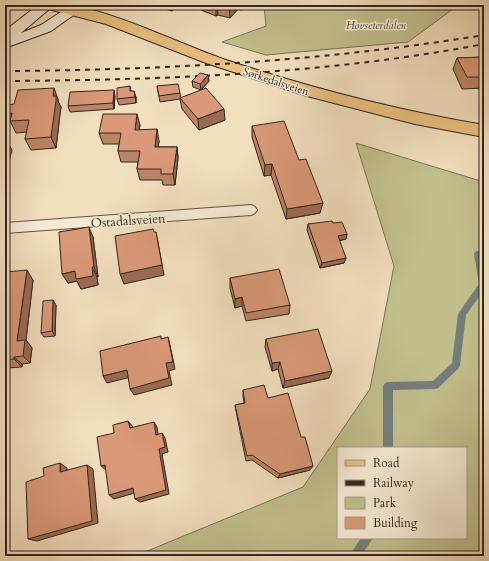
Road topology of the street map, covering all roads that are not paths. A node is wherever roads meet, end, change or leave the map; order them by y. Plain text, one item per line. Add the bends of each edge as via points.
1 (48, 5) edge
2 (71, 7) edge
3 (6, 45) edge
4 (484, 131) edge
5 (251, 210) dead end
6 (5, 228) edge

1 - 2 main road, Sørkedalsveien
1 - 3 street via 16,28
2 - 3 street via 46,28
2 - 4 main road, Sørkedalsveien via 153,36 189,52 334,99 398,115
5 - 6 lane, Ostadalsveien

